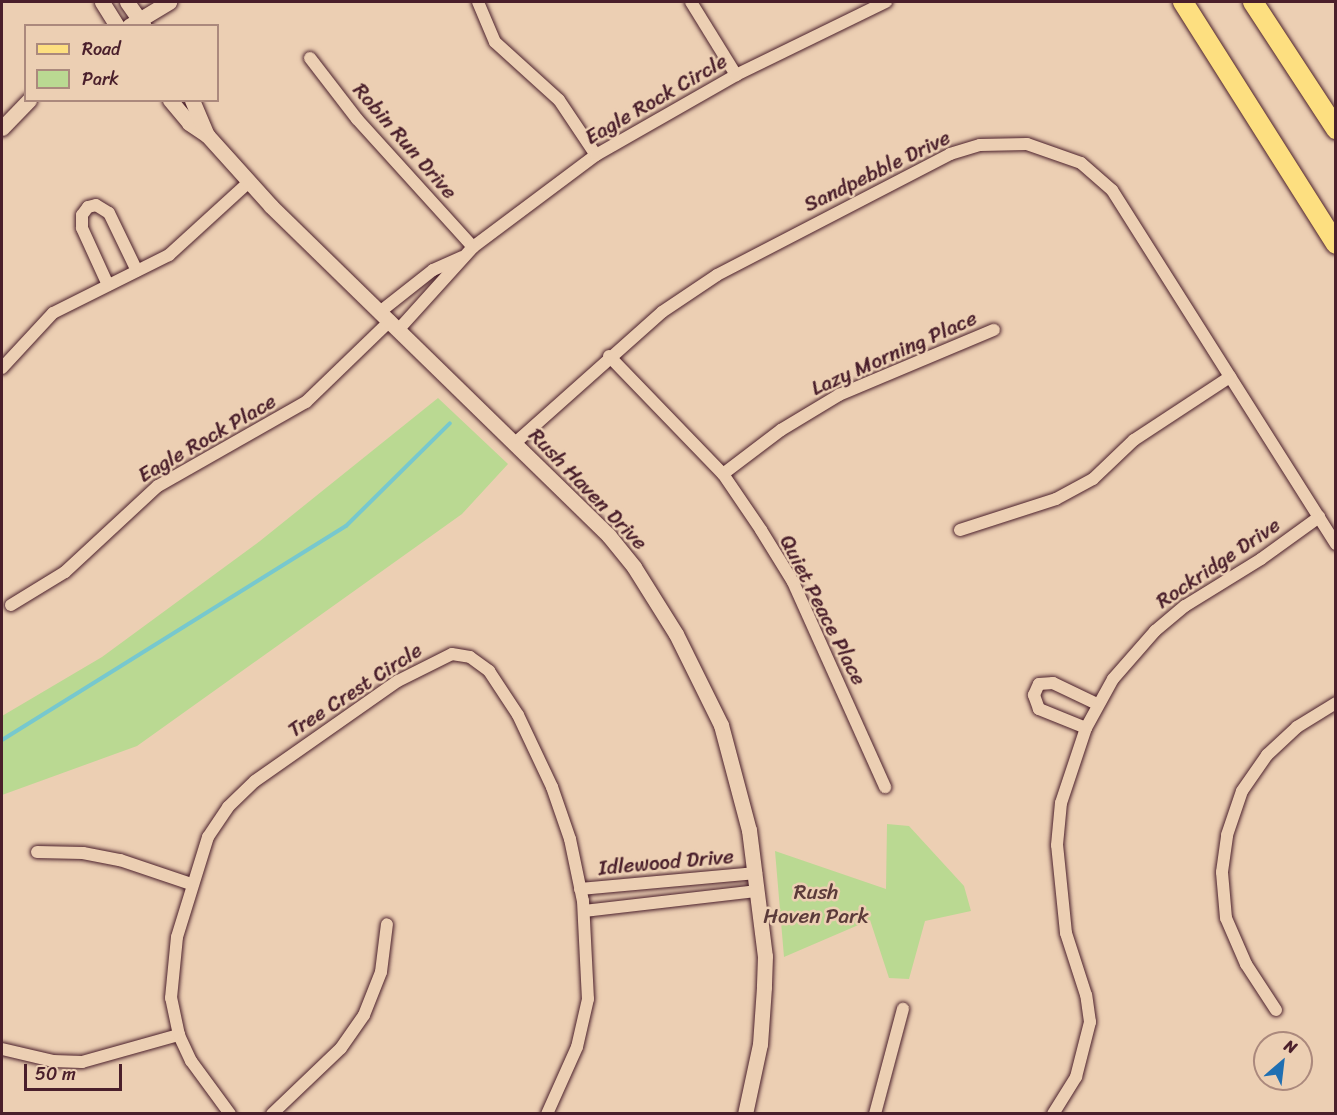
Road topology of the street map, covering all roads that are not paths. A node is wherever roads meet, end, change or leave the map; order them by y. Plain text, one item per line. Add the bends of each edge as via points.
1 (102, 2) edge
2 (127, 2) edge
3 (169, 2) edge
4 (478, 2) edge
5 (691, 2) edge
6 (886, 2) edge
7 (1183, 2) edge
8 (1253, 2) edge
9 (137, 23) edge
10 (116, 24) edge
11 (310, 58) dead end
12 (736, 75) junction
13 (27, 102) edge
14 (172, 102) edge
15 (193, 102) edge
16 (2, 128) edge
17 (1335, 129) edge
18 (207, 135) junction
19 (596, 155) junction
20 (249, 182) junction
21 (1335, 244) edge
22 (474, 247) junction
23 (462, 257) junction
24 (137, 271) junction
25 (108, 285) junction
26 (390, 321) junction
27 (994, 330) dead end
28 (609, 357) junction
29 (2, 368) edge
30 (1230, 377) junction
31 (515, 443) junction
32 (723, 474) junction
33 (1319, 517) junction
34 (960, 530) dead end
35 (1335, 543) edge
36 (11, 605) dead end
37 (1335, 703) edge
38 (1097, 704) junction
39 (1086, 728) junction
40 (885, 787) dead end
41 (37, 852) dead end
42 (756, 873) junction
43 (190, 884) junction
44 (580, 889) junction
45 (758, 891) junction
46 (584, 910) junction
47 (387, 924) dead end
48 (903, 1009) dead end
49 (1276, 1010) dead end
50 (179, 1035) junction
51 (2, 1049) edge
52 (231, 1113) edge
53 (272, 1113) edge
54 (547, 1113) edge
55 (745, 1113) edge
56 (875, 1113) edge
57 (1053, 1113) edge

1 - 10 street
2 - 9 street
3 - 9 street
4 - 19 street via 495,42 559,100
5 - 12 street
6 - 12 street, Eagle Rock Circle
7 - 21 main road
8 - 17 main road
11 - 22 street, Robin Run Drive via 357,118
12 - 19 street, Eagle Rock Circle
13 - 16 street
14 - 18 street, Rush Haven Drive via 189,123
15 - 18 street, Rush Haven Drive
18 - 20 street, Rush Haven Drive
19 - 22 street, Eagle Rock Circle
20 - 24 street via 177,250
20 - 26 street, Rush Haven Drive
22 - 23 street, Eagle Rock Circle
23 - 26 street, Eagle Rock Circle via 443,284
23 - 26 street, Eagle Rock Circle via 433,270
24 - 25 street
24 - 25 street via 109,213 96,205 87,207 82,214 82,228
25 - 29 street via 53,313
26 - 31 street, Rush Haven Drive
26 - 36 street, Eagle Rock Place via 306,402 158,486 65,572
27 - 32 street, Lazy Morning Place via 838,395 781,430
28 - 30 street, Sandpebble Drive via 662,312 776,243 950,154 1006,143 1046,148 1064,155 1105,182
28 - 31 street, Sandpebble Drive
28 - 32 street, Quiet Peace Place
30 - 33 street, Sandpebble Drive
30 - 34 street via 1134,440 1093,479 1056,499
31 - 42 street, Rush Haven Drive via 609,536 634,567 676,634 720,724 750,830
32 - 40 street, Quiet Peace Place via 792,582
33 - 35 street, Sandpebble Drive
33 - 38 street, Rockridge Drive via 1185,606 1155,631 1131,656
37 - 49 street via 1297,727 1267,755 1242,791 1227,836 1222,872 1226,918 1246,964
38 - 39 street, Rockridge Drive
38 - 39 street via 1053,683 1039,684 1034,695 1039,709
39 - 57 street, Rockridge Drive via 1061,803 1057,844 1066,933 1086,995 1090,1022 1076,1077
41 - 43 street via 83,853 120,860
42 - 44 street, Idlewood Drive
42 - 45 street, Rush Haven Drive
43 - 44 street, Tree Crest Circle via 207,837 240,794 398,681 452,654 471,657 489,671 518,715 552,787 570,839
43 - 50 street, Tree Crest Circle via 171,982
44 - 46 street, Tree Crest Circle
45 - 46 street, Idlewood Drive
45 - 55 street, Rush Haven Drive via 765,987 760,1044
46 - 54 street, Tree Crest Circle via 588,989 584,1021 567,1072
47 - 53 street via 381,972 364,1015 341,1048
48 - 56 street
50 - 51 street via 81,1062
50 - 52 street, Tree Crest Circle via 205,1082

